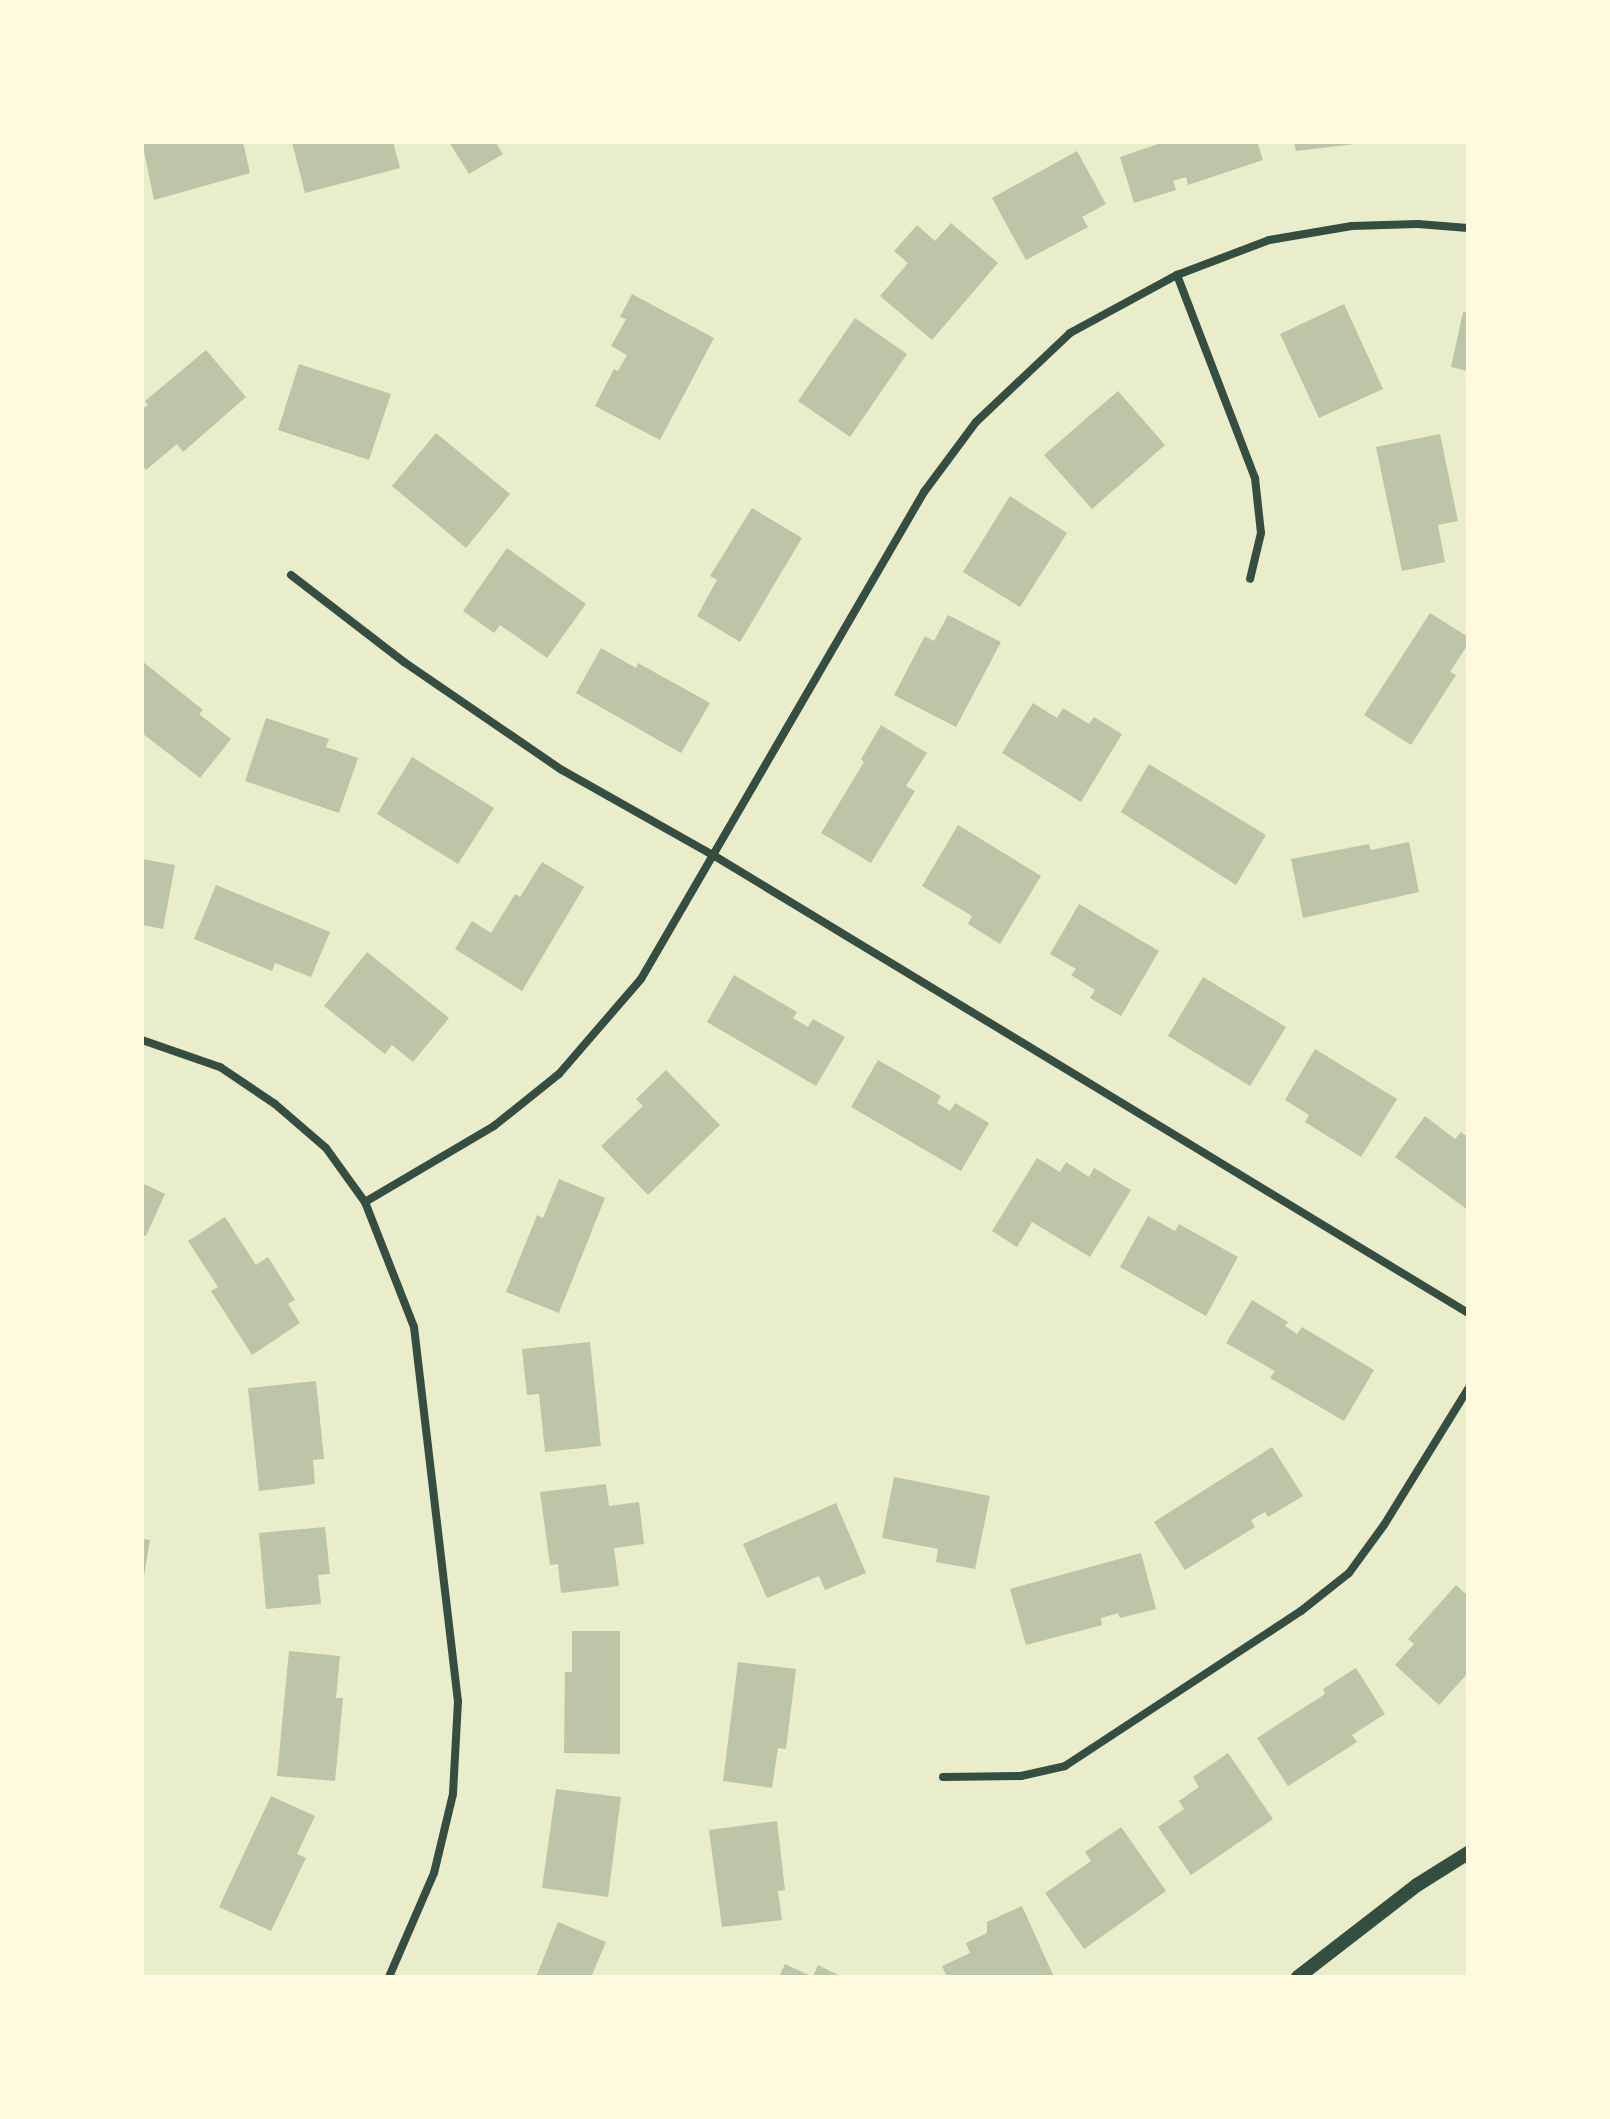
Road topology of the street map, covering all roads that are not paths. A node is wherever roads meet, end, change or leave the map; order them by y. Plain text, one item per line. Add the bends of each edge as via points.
1 (1468, 228) edge
2 (1177, 275) junction
3 (291, 575) dead end
4 (1250, 579) dead end
5 (713, 855) junction
6 (142, 1040) edge
7 (365, 1202) junction
8 (1468, 1313) edge
9 (1468, 1389) edge
10 (943, 1777) dead end
11 (1468, 1853) edge
12 (389, 1977) edge
13 (1298, 1977) edge

1 - 2 street via 1352,226 1269,240
2 - 4 street via 1255,478 1261,533
2 - 5 street via 1070,333 976,422 924,492
3 - 5 street via 404,662 562,770
5 - 7 street via 641,979 559,1074 494,1126
5 - 8 street
6 - 7 street via 220,1067 275,1104 326,1148
7 - 12 street via 414,1327 458,1701 453,1794 434,1873
9 - 10 street via 1349,1573 1301,1611 1065,1766 1021,1776
11 - 13 street via 1417,1885

